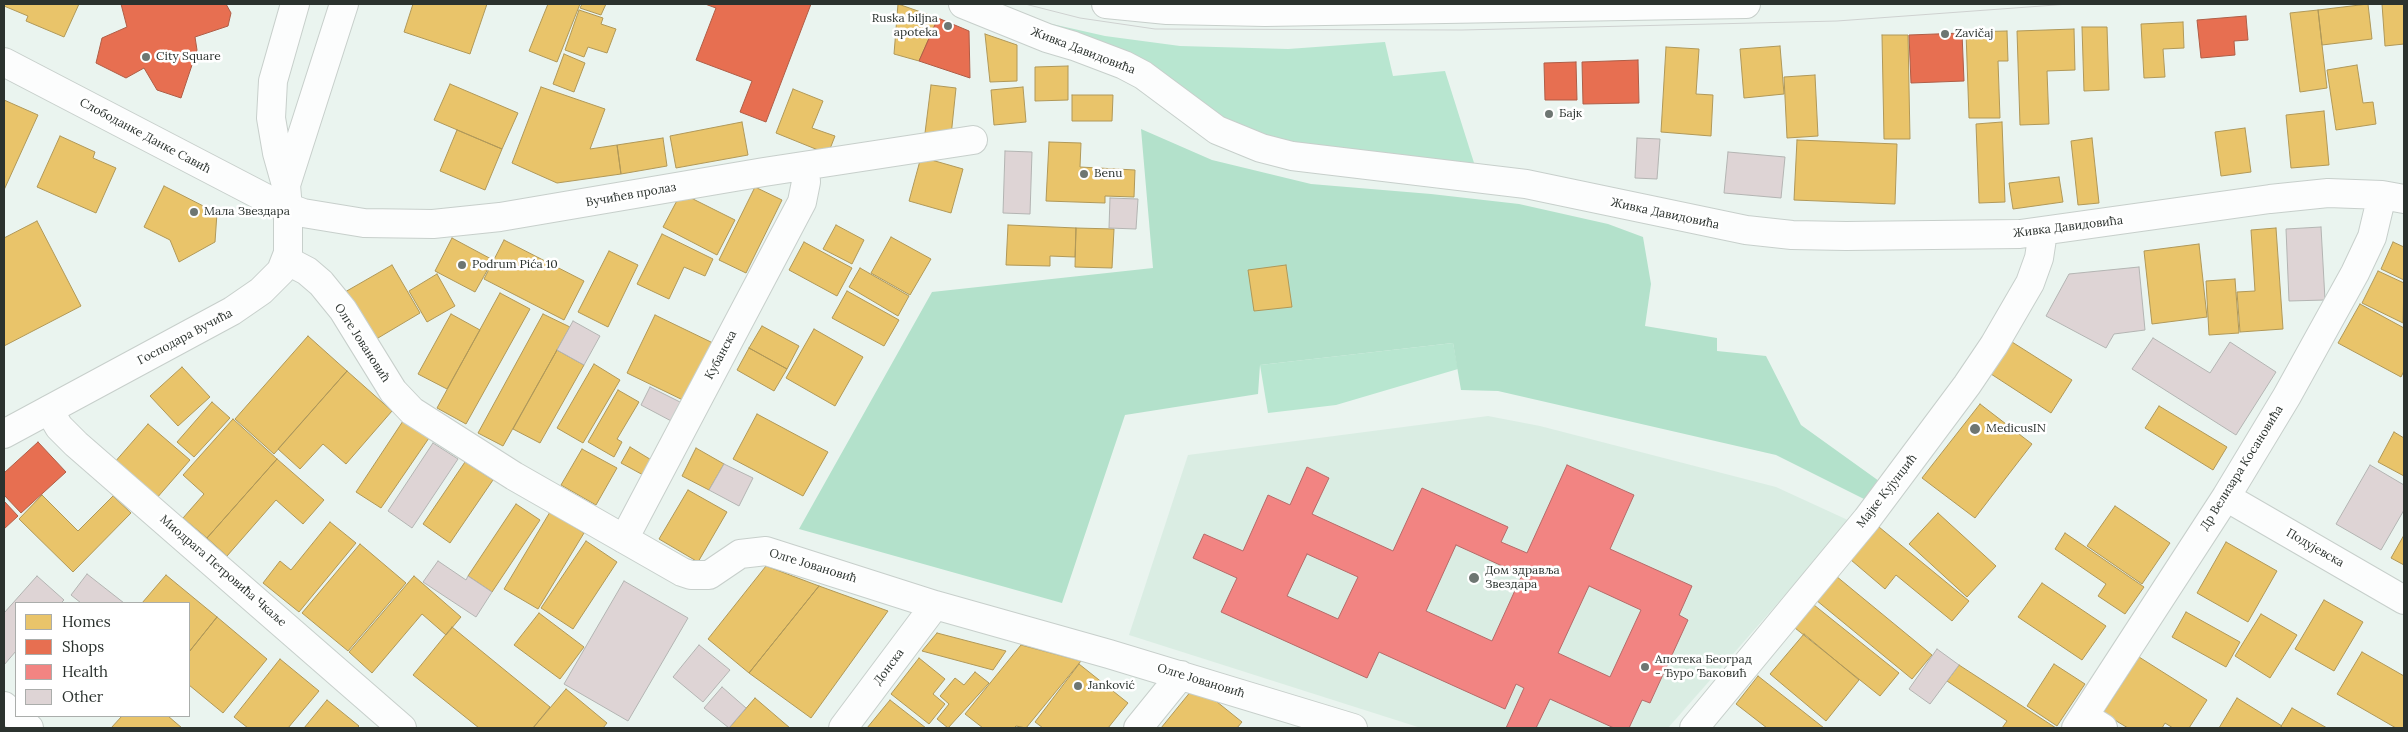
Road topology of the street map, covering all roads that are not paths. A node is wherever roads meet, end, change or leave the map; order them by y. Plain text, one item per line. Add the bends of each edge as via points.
1 (295, 4) edge
2 (344, 4) edge
3 (963, 4) edge
4 (1106, 4) edge
5 (1746, 4) edge
6 (4, 62) edge
7 (972, 140) dead end
8 (805, 166) junction
9 (287, 197) junction
10 (2393, 197) edge
11 (2043, 232) junction
12 (286, 260) junction
13 (49, 410) junction
14 (4, 434) edge
15 (2226, 498) junction
16 (624, 539) junction
17 (2404, 600) edge
18 (935, 606) junction
19 (1181, 675) junction
20 (4, 706) edge
21 (15, 715) edge
22 (17, 717) edge
23 (2088, 724) edge
24 (30, 728) edge
25 (402, 728) edge
26 (843, 728) edge
27 (1138, 728) edge
28 (1353, 728) edge
29 (1694, 728) edge

1 - 9 street, Господара Вучића via 273,81 271,118
2 - 9 street, Господара Вучића
3 - 11 street, Живка Давидовића via 1124,65 1217,130 1261,148 1292,156 1526,184 1702,223 1792,235
4 - 5 street via 1167,10 1265,12
6 - 9 street, Слободанке Данке Савић
7 - 8 street, Вучићев пролаз
8 - 9 street, Вучићев пролаз via 471,221 425,224 338,220
8 - 16 street, Кубанска via 802,202
9 - 12 street, Господара Вучића via 289,244
10 - 11 street, Живка Давидовића via 2328,193
10 - 15 street, Др Велизара Косановића via 2287,396
11 - 29 street, Мајке Кујунџић via 2039,258 2030,283 1967,385 1873,511
12 - 13 street, Господара Вучића via 274,279 248,302
12 - 16 street, Олге Јовановић via 321,283 343,310 393,391 412,410 514,476
13 - 14 street, Господара Вучића
13 - 25 street, Миодрага Петровића Чкаље via 59,427 76,444
15 - 17 street, Подујевска
15 - 23 street, Др Велизара Косановића
16 - 18 street, Олге Јовановић via 691,575 709,575 740,554 766,551
18 - 19 street, Олге Јовановић
18 - 26 street, Донска
19 - 27 street
19 - 28 street, Олге Јовановић
20 - 21 street
22 - 24 street

